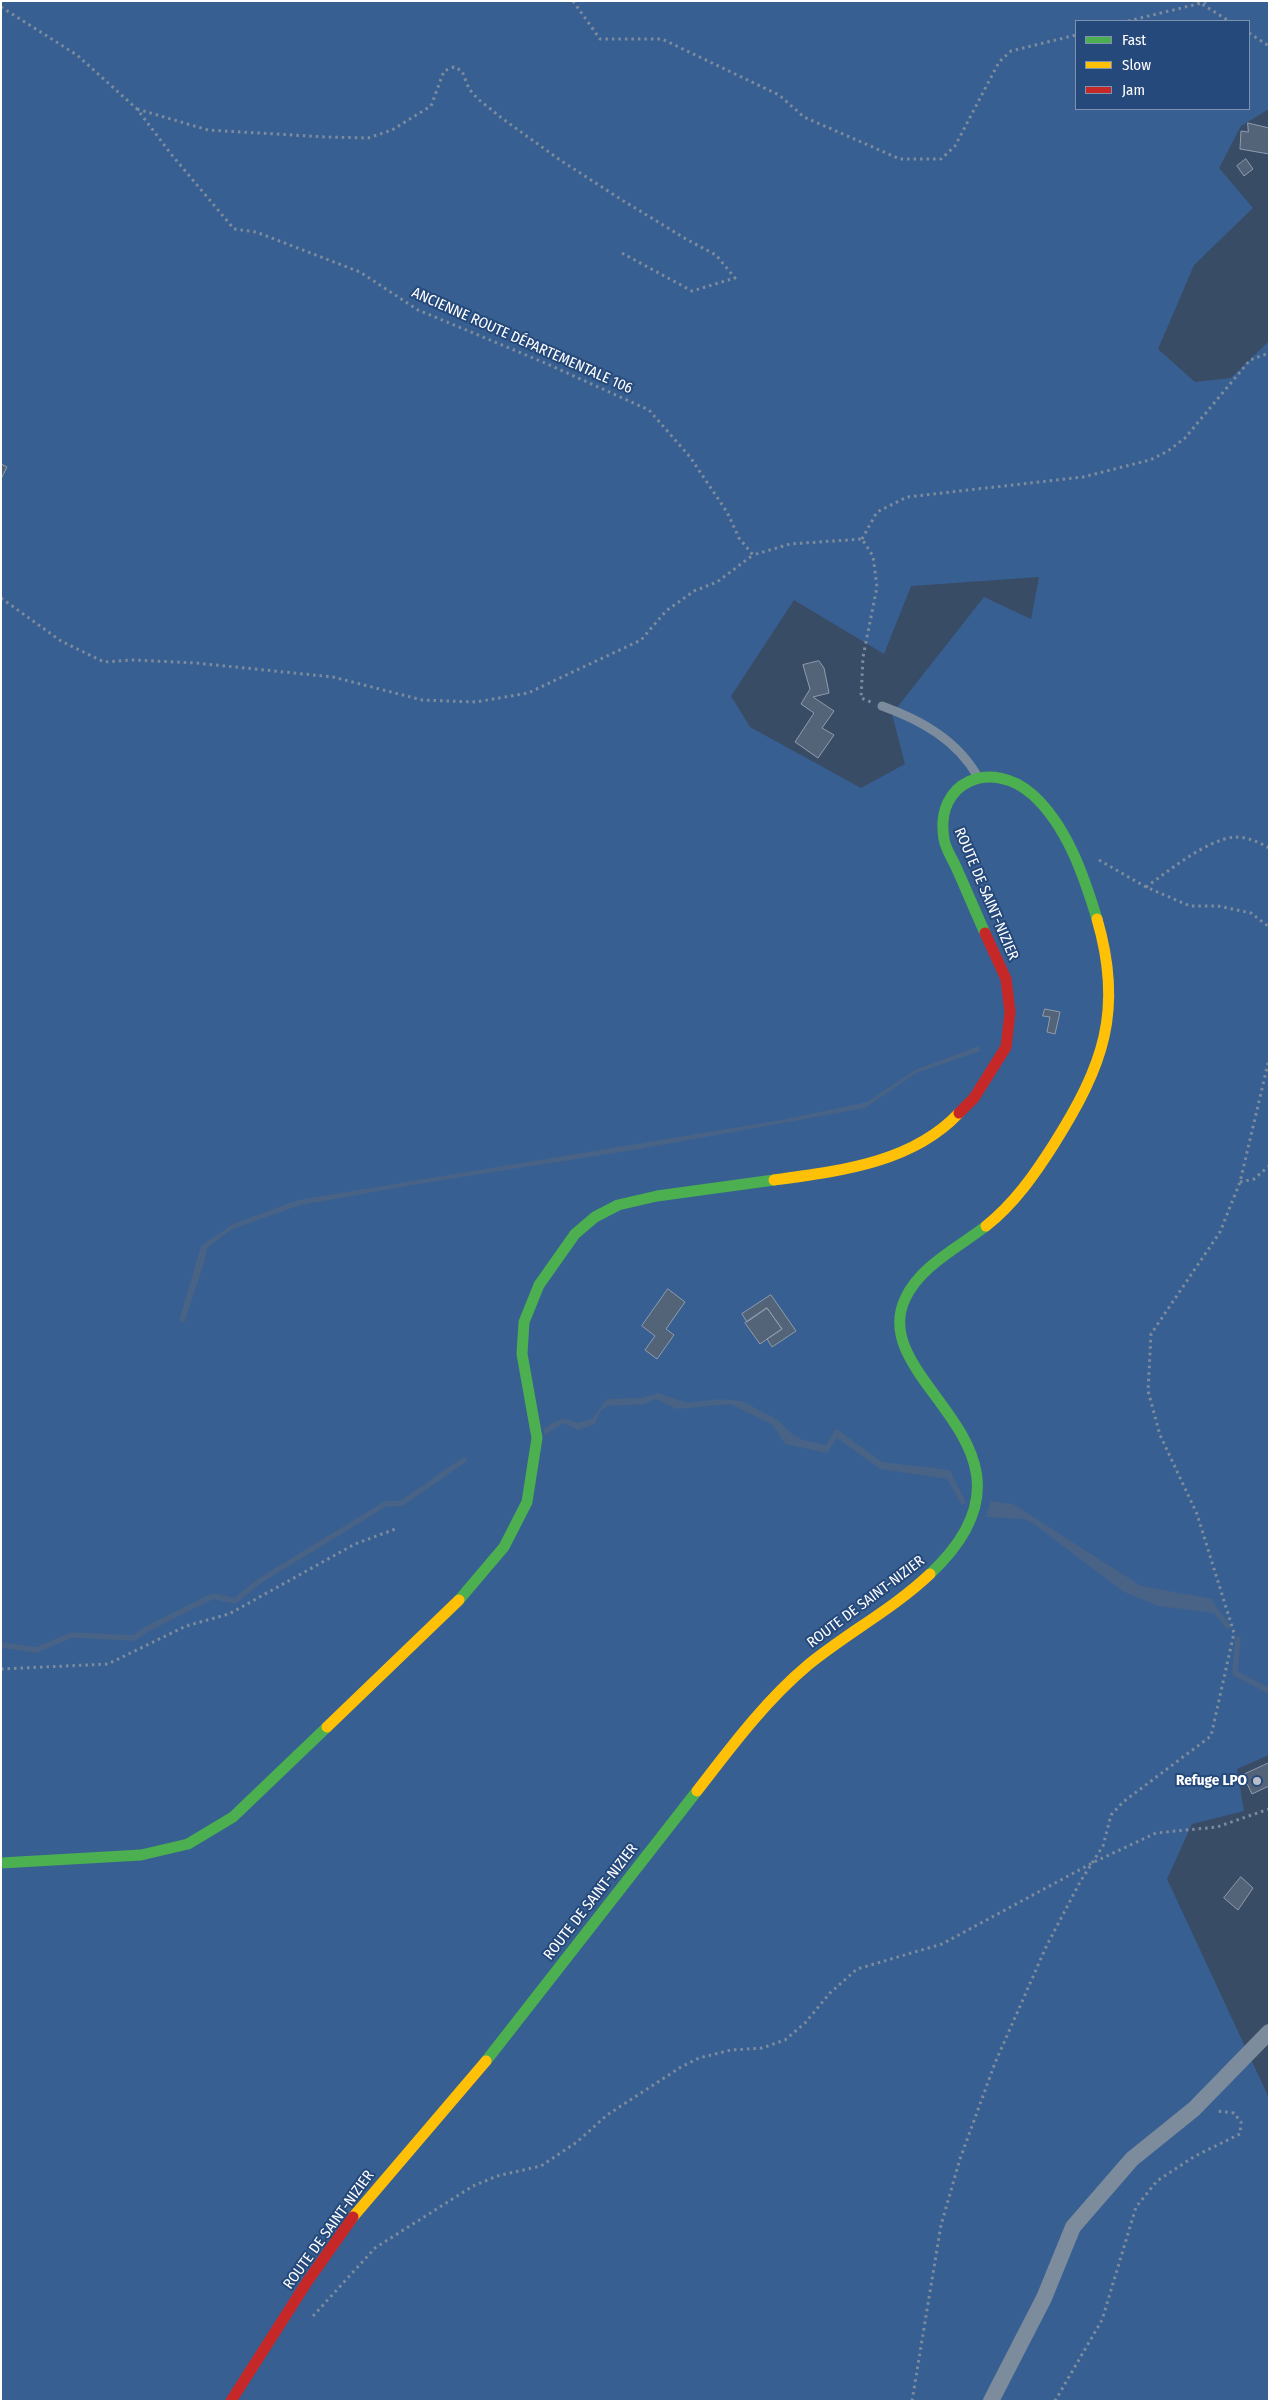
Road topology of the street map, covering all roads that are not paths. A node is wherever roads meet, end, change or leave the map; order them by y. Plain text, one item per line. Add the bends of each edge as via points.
1 (882, 706) dead end
2 (978, 777) junction
3 (1, 1863) edge
4 (1269, 2032) edge
5 (231, 2401) edge
6 (991, 2401) edge

1 - 2 lane via 932,729 969,761
2 - 3 main road, ROUTE DE SAINT-NIZIER via 952,791 943,808 941,827 964,890 982,922 1006,979 1010,1012 1006,1047 974,1098 948,1125 912,1148 867,1164 657,1196 618,1205 595,1217 575,1234 539,1285 524,1322 522,1354 537,1438 527,1502 504,1547 462,1598 233,1817 188,1844 140,1855
2 - 5 main road, ROUTE DE SAINT-NIZIER via 1003,778 1016,783 1042,803 1066,840 1105,948 1109,1007 1098,1062 1083,1095 1042,1165 1015,1200 915,1283 904,1298 902,1335 910,1358 926,1384 954,1417 966,1438 974,1463 972,1516 945,1559 881,1614 816,1659 788,1683 737,1740 472,2078 354,2215
4 - 6 street via 1194,2109 1132,2159 1073,2226 1044,2298

